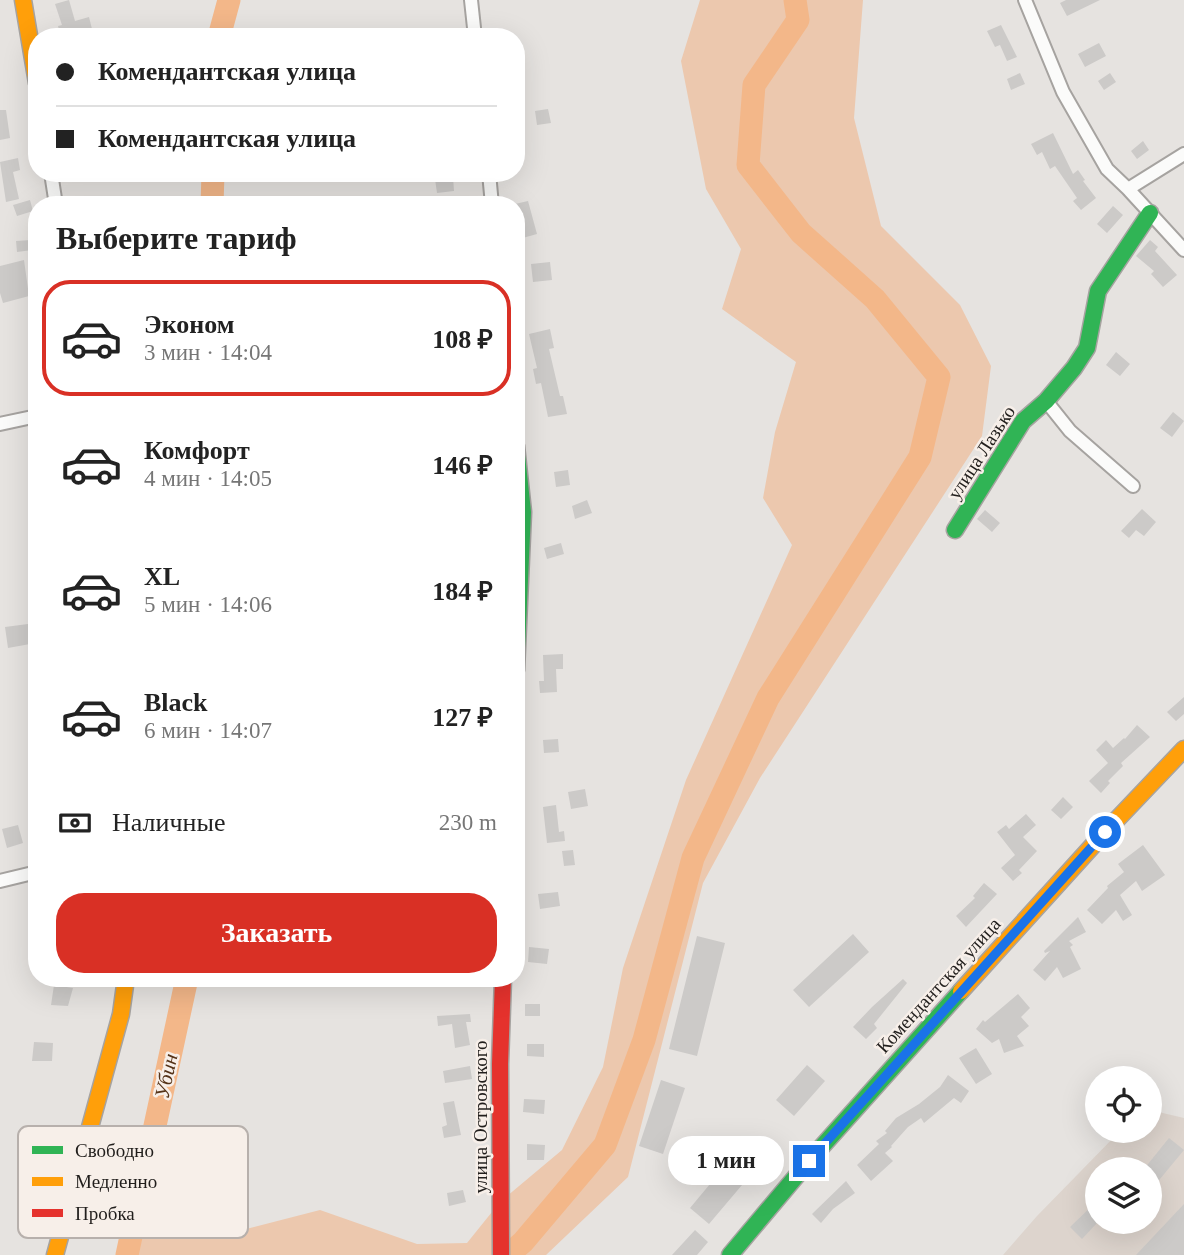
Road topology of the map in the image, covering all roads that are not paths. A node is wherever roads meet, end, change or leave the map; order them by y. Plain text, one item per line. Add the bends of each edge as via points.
1 (23, 0) edge
2 (471, 0) edge
3 (1025, 0) edge
4 (474, 28) edge
5 (28, 30) edge
6 (1184, 154) edge
7 (1128, 189) junction
8 (1150, 213) junction
9 (1184, 250) edge
10 (1046, 401) junction
11 (28, 418) edge
12 (0, 424) edge
13 (1133, 486) dead end
14 (956, 530) dead end
15 (1184, 749) edge
16 (28, 874) edge
17 (0, 881) edge
18 (125, 987) edge
19 (503, 987) edge
20 (90, 1126) edge
21 (60, 1238) edge
22 (501, 1251) edge
23 (55, 1255) edge
24 (730, 1255) edge

1 - 5 street
2 - 4 street
3 - 7 street via 1062,92 1107,169
6 - 7 street
7 - 8 street
8 - 9 street
8 - 10 street, улица Лазько via 1098,291 1087,348
10 - 13 street via 1070,432
10 - 14 street, улица Лазько via 1023,421
11 - 12 street
15 - 24 street, Комендантская улица via 1009,936
16 - 17 street
18 - 20 street
19 - 22 street, улица Островского
21 - 23 street

